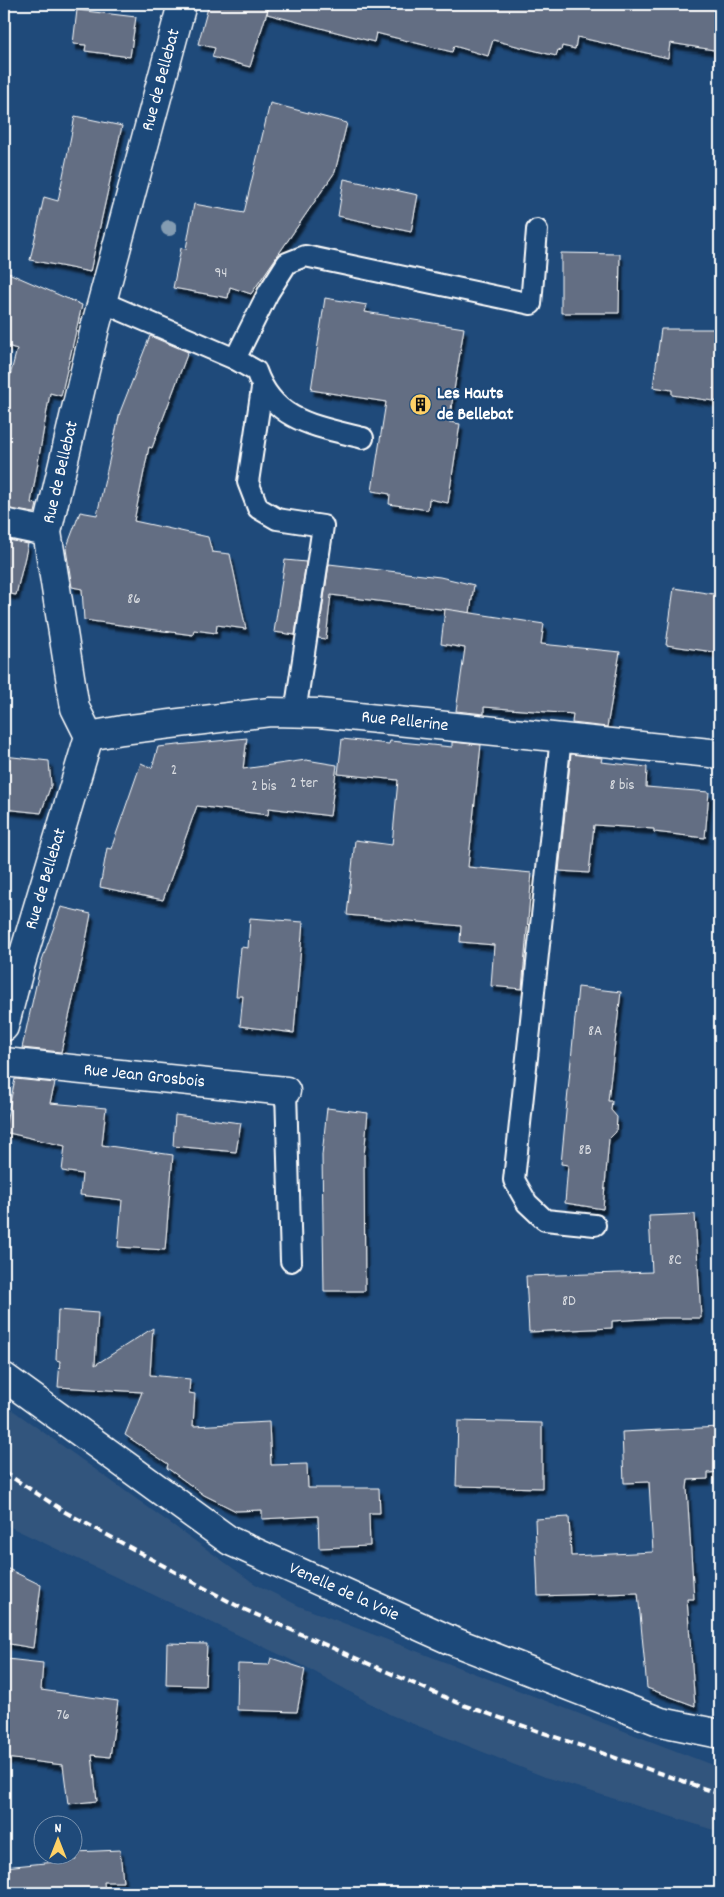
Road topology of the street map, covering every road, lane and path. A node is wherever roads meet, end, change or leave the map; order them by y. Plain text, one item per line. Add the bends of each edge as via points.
1 (182, 4) edge
2 (537, 230) dead end
3 (102, 302) junction
4 (235, 359) junction
5 (262, 388) junction
6 (363, 438) dead end
7 (4, 523) edge
8 (47, 532) junction
9 (295, 713) junction
10 (89, 736) junction
11 (561, 737) junction
12 (720, 754) edge
13 (4, 1027) edge
14 (4, 1062) edge
15 (286, 1091) joint
16 (595, 1225) dead end
17 (291, 1262) dead end
18 (4, 1377) edge
19 (720, 1734) edge

1 - 3 street, Rue de Bellebat
2 - 4 lane via 531,304 305,256 287,263
3 - 4 lane
3 - 8 street, Rue de Bellebat
4 - 5 lane via 256,371
5 - 6 lane via 278,407 305,422
5 - 9 lane via 248,482 258,508 277,519 323,526
7 - 8 street
8 - 10 street, Rue de Bellebat via 75,708
9 - 10 street, Rue Pellerine via 270,712
9 - 11 street, Rue Pellerine
10 - 13 street, Rue de Bellebat
11 - 12 street, Rue Pellerine
11 - 16 lane via 514,1180 527,1203 544,1220
14 - 15 street, Rue Jean Grosbois
15 - 17 lane
18 - 19 street, Venelle de la Voie via 230,1541 450,1640 662,1722

